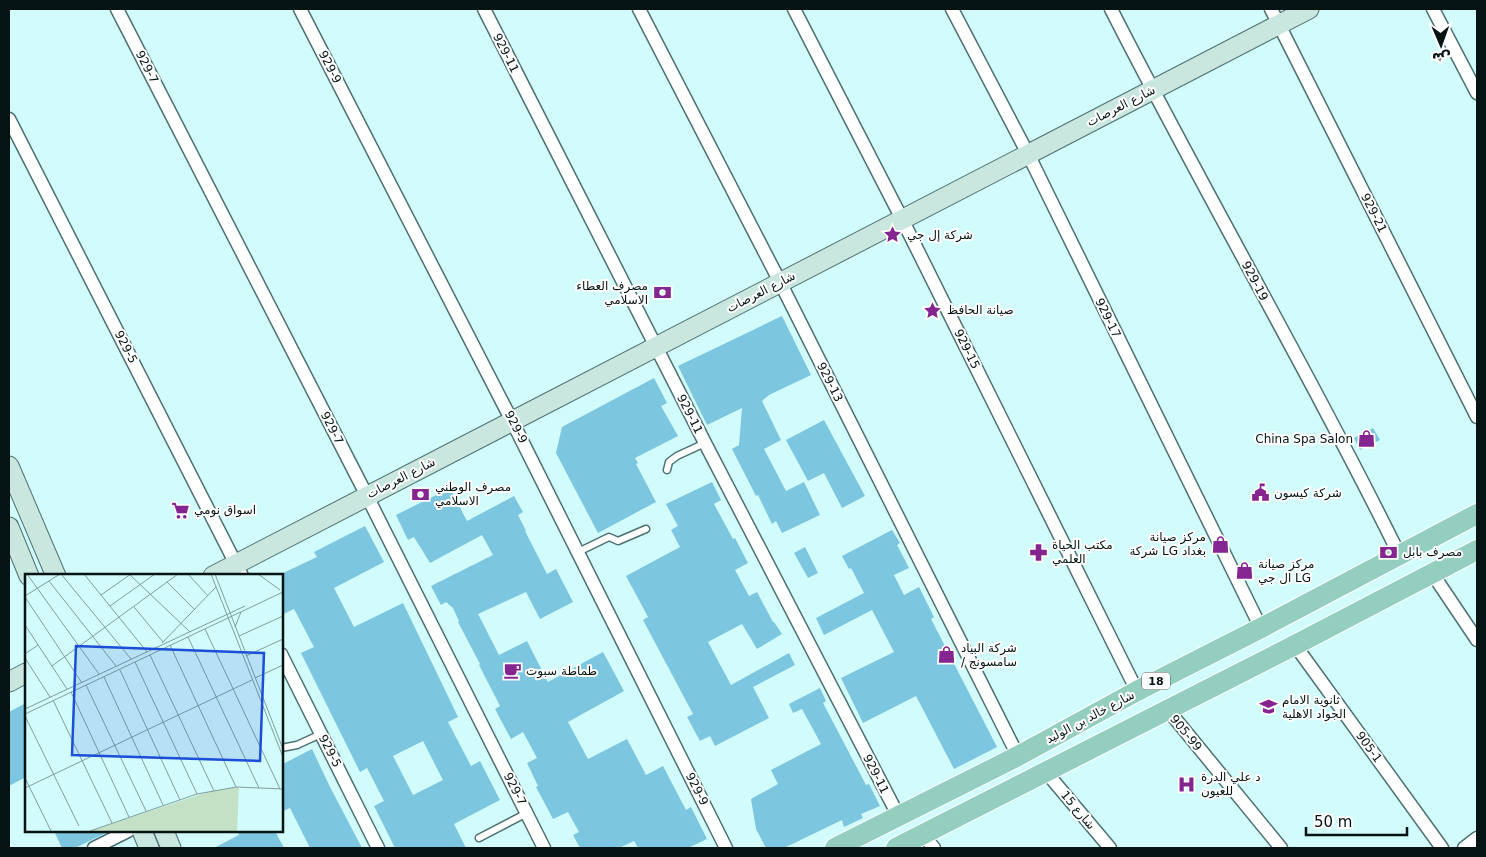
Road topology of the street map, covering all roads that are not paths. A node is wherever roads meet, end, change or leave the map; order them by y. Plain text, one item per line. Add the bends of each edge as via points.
1 (117, 9) edge
2 (300, 9) edge
3 (484, 9) edge
4 (639, 9) edge
5 (794, 9) edge
6 (952, 9) edge
7 (1111, 9) edge
8 (1309, 9) edge
9 (1434, 9) edge
10 (1275, 16) edge
11 (1152, 90) junction
12 (1477, 92) edge
13 (9, 119) edge
14 (1028, 154) junction
15 (902, 219) junction
16 (780, 282) junction
17 (656, 346) junction
18 (1477, 417) edge
19 (512, 421) junction
20 (705, 443) junction
21 (9, 466) edge
22 (667, 470) dead end
23 (367, 496) junction
24 (1477, 514) edge
25 (9, 527) edge
26 (646, 529) dead end
27 (1477, 550) edge
28 (578, 552) junction
29 (1399, 554) junction
30 (239, 570) edge
31 (1432, 573) junction
32 (28, 574) edge
33 (55, 574) edge
34 (222, 574) edge
35 (1261, 628) junction
36 (1477, 640) edge
37 (1295, 645) junction
38 (282, 656) edge
39 (25, 674) edge
40 (9, 682) edge
41 (1137, 691) junction
42 (1168, 710) junction
43 (321, 734) junction
44 (282, 748) edge
45 (1018, 756) junction
46 (1046, 772) junction
47 (526, 813) junction
48 (899, 818) junction
49 (126, 832) edge
50 (142, 832) edge
51 (164, 832) edge
52 (478, 838) dead end
53 (1477, 838) edge
54 (929, 842) edge
55 (94, 848) edge
56 (149, 848) edge
57 (171, 848) edge
58 (378, 848) edge
59 (544, 848) edge
60 (726, 848) edge
61 (836, 848) edge
62 (896, 848) edge
63 (1110, 848) edge
64 (1281, 848) edge
65 (1442, 848) edge
66 (1464, 848) edge

1 - 23 street, 929-7
2 - 19 street, 929-9
3 - 17 street, 929-11
4 - 16 street, 929-13
5 - 15 street, 929-15
6 - 14 street, 929-17
7 - 11 street, 929-19
8 - 10 street, شارع العرصات
9 - 12 street
10 - 11 street, شارع العرصات
10 - 18 street, 929-21
11 - 14 street, شارع العرصات
11 - 29 street, 929-19 via 1358,471
13 - 30 street, 929-5
14 - 15 street, شارع العرصات
14 - 35 street, 929-17
15 - 16 street, شارع العرصات
15 - 41 street, 929-15
16 - 17 street, شارع العرصات
16 - 45 street, 929-13
17 - 19 street, شارع العرصات
17 - 20 street, 929-11
19 - 23 street, شارع العرصات
19 - 28 street, 929-9
20 - 22 lane via 677,456 669,462
20 - 48 street, 929-11
21 - 33 street
23 - 30 street, شارع العرصات
23 - 47 street, 929-7
24 - 29 main road, شارع خالد بن الوليد / 18
25 - 32 street
26 - 28 lane via 618,541 609,537
27 - 31 main road, 18
28 - 60 street, 929-9
29 - 35 main road, شارع خالد بن الوليد / 18
30 - 34 street, شارع العرصات
31 - 36 street
31 - 37 main road, 18
35 - 41 main road, شارع خالد بن الوليد / 18
37 - 42 main road, 18
37 - 65 street, 905-1
38 - 43 street, 929-5
39 - 40 street
41 - 45 main road, شارع خالد بن الوليد / 18
42 - 46 main road, 18
42 - 64 street, 905-99
43 - 44 lane via 298,745
43 - 58 street, 929-5
45 - 48 main road, شارع خالد بن الوليد / 18
46 - 54 main road, 18
46 - 63 street, شارع 15
47 - 52 lane
47 - 59 street, 929-7
48 - 61 main road, شارع خالد بن الوليد / 18
49 - 55 street
50 - 56 street
51 - 57 street
53 - 66 street
54 - 62 main road, 18

